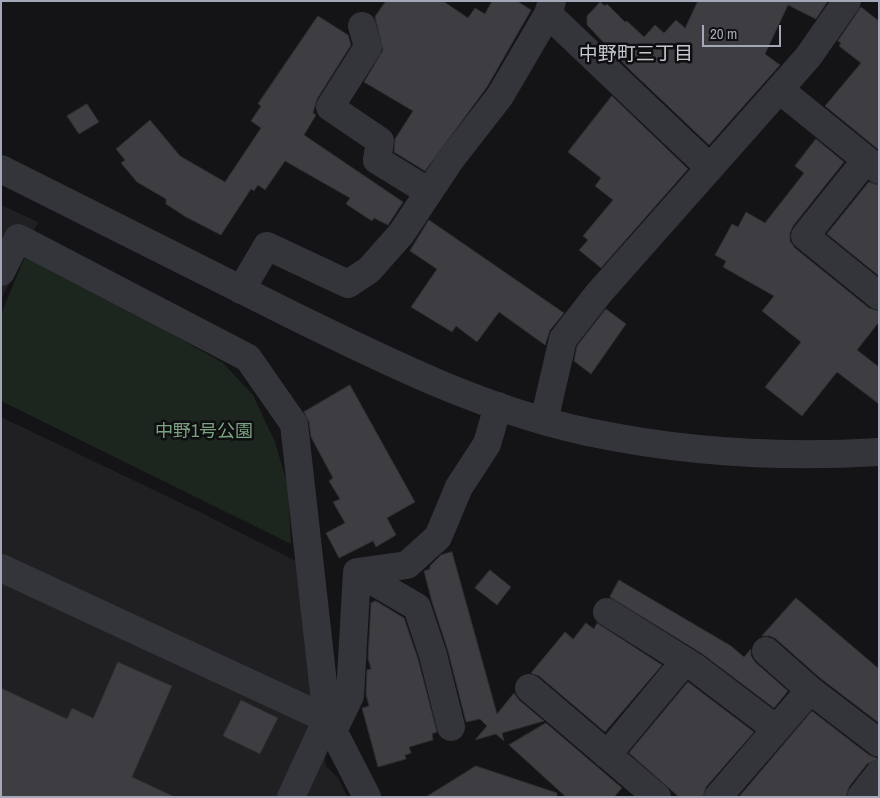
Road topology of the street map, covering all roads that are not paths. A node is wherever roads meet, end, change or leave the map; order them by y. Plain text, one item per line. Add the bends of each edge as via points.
1 (847, 1) edge
2 (550, 8) edge
3 (362, 26) dead end
4 (780, 90) junction
5 (873, 165) edge
6 (710, 168) junction
7 (1, 169) edge
8 (429, 192) junction
9 (1, 272) edge
10 (241, 290) junction
11 (879, 296) edge
12 (498, 406) junction
13 (544, 421) junction
14 (879, 452) edge
15 (1, 568) edge
16 (357, 572) junction
17 (608, 612) dead end
18 (766, 650) dead end
19 (685, 661) junction
20 (529, 688) dead end
21 (810, 690) junction
22 (329, 726) junction
23 (451, 727) dead end
24 (776, 729) junction
25 (879, 743) edge
26 (607, 754) junction
27 (879, 774) edge
28 (291, 797) edge
29 (366, 797) edge
30 (657, 797) edge
31 (718, 797) edge
32 (861, 797) edge

1 - 4 street via 808,57
2 - 6 street
2 - 8 street via 500,96
3 - 8 street via 368,47 330,107 380,141 377,160
4 - 5 street
4 - 6 street
5 - 11 street via 805,236
6 - 13 street via 599,293 563,339
7 - 10 street
8 - 10 street via 394,242 369,270 348,284 267,246
9 - 22 street via 18,238 248,358 294,424
10 - 12 street via 416,374
12 - 13 street
12 - 16 street via 487,444 459,487 438,537 407,565
13 - 14 street via 624,439 705,449 773,454
15 - 22 street
16 - 22 street via 350,696
16 - 23 street via 417,607
17 - 19 street
18 - 21 street
19 - 24 street
19 - 26 street
20 - 26 street
21 - 24 street
21 - 25 street
22 - 28 street
22 - 29 street
24 - 31 street
26 - 30 street
27 - 32 street

